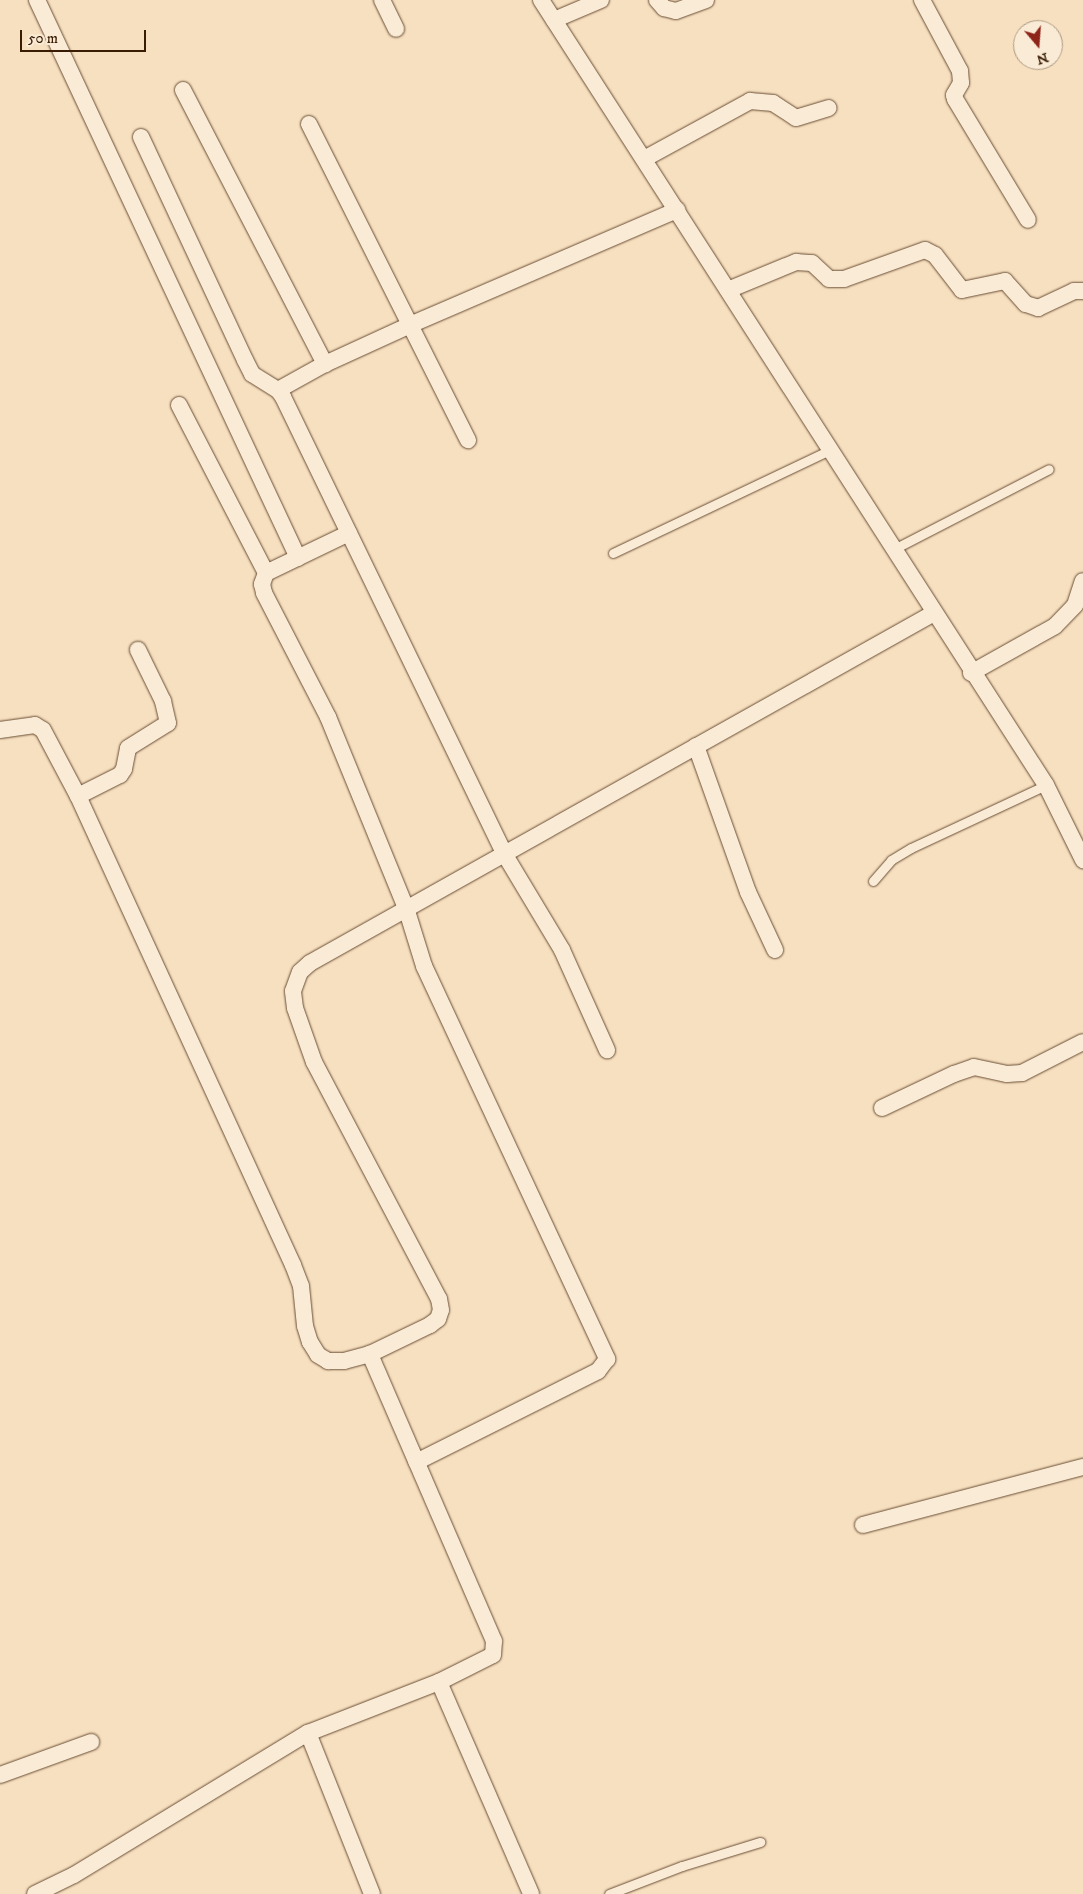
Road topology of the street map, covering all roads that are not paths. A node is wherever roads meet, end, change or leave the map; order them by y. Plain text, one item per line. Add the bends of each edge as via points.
1 (37, 0) edge
2 (382, 0) edge
3 (541, 0) edge
4 (601, 0) edge
5 (657, 0) edge
6 (706, 0) edge
7 (922, 0) edge
8 (554, 20) junction
9 (396, 29) dead end
10 (183, 90) dead end
11 (829, 108) dead end
12 (309, 124) dead end
13 (141, 137) dead end
14 (644, 159) junction
15 (677, 210) junction
16 (1028, 220) dead end
17 (728, 290) junction
18 (1083, 291) edge
19 (410, 324) junction
20 (325, 364) junction
21 (278, 390) junction
22 (178, 405) dead end
23 (468, 440) dead end
24 (830, 450) junction
25 (1049, 469) dead end
26 (349, 533) junction
27 (894, 549) junction
28 (613, 553) dead end
29 (298, 558) junction
30 (266, 573) junction
31 (1083, 581) edge
32 (934, 613) junction
33 (138, 650) dead end
34 (971, 673) junction
35 (0, 730) edge
36 (696, 746) junction
37 (1046, 785) junction
38 (78, 796) junction
39 (505, 855) junction
40 (1083, 860) edge
41 (873, 881) dead end
42 (407, 910) junction
43 (774, 950) dead end
44 (1083, 1042) edge
45 (606, 1050) dead end
46 (882, 1108) dead end
47 (370, 1354) junction
48 (416, 1462) junction
49 (1083, 1467) edge
50 (863, 1525) dead end
51 (439, 1682) junction
52 (308, 1733) junction
53 (91, 1742) dead end
54 (0, 1775) edge
55 (760, 1842) dead end
56 (35, 1894) edge
57 (372, 1894) edge
58 (531, 1894) edge
59 (609, 1894) edge

1 - 29 street
2 - 9 street
3 - 8 street
4 - 8 street
5 - 6 street via 664,8 676,11
7 - 16 street via 960,71 961,83 955,99
8 - 14 street
10 - 20 street
11 - 14 street via 796,118 773,103 750,101
12 - 19 street
13 - 21 street via 252,374
14 - 15 street
15 - 17 street
15 - 19 street
17 - 18 street via 796,262 812,264 829,279 835,280 870,272 925,250 935,255 962,290 1005,281 1026,304 1038,308 1074,291
17 - 24 street
19 - 20 street
19 - 23 street
20 - 21 street
21 - 26 street
22 - 30 street
24 - 27 street
24 - 28 lane
25 - 27 lane
26 - 29 street
26 - 39 street
27 - 32 street
29 - 30 street
30 - 42 street via 262,584 264,592 328,717
31 - 34 street via 1072,609 1055,626
32 - 34 street
32 - 36 street
33 - 38 street via 164,701 168,723 128,748 120,776
34 - 37 street
35 - 38 street via 35,725 42,730
36 - 39 street
36 - 43 street via 748,892
37 - 40 street
37 - 41 lane via 911,848 891,860
38 - 47 street via 302,1286 305,1326 310,1342 318,1355 328,1361
39 - 42 street
39 - 45 street via 562,950
42 - 47 street via 310,963 300,972 294,991 295,1008 314,1062 439,1299 441,1310 438,1319
42 - 48 street via 424,966 607,1360 598,1371
44 - 46 street via 1022,1073 1007,1074 974,1067
47 - 48 street
48 - 51 street via 494,1641 493,1655 488,1660
49 - 50 street
51 - 52 street
51 - 58 street
52 - 56 street via 74,1875
52 - 57 street
53 - 54 street
55 - 59 lane via 682,1866

